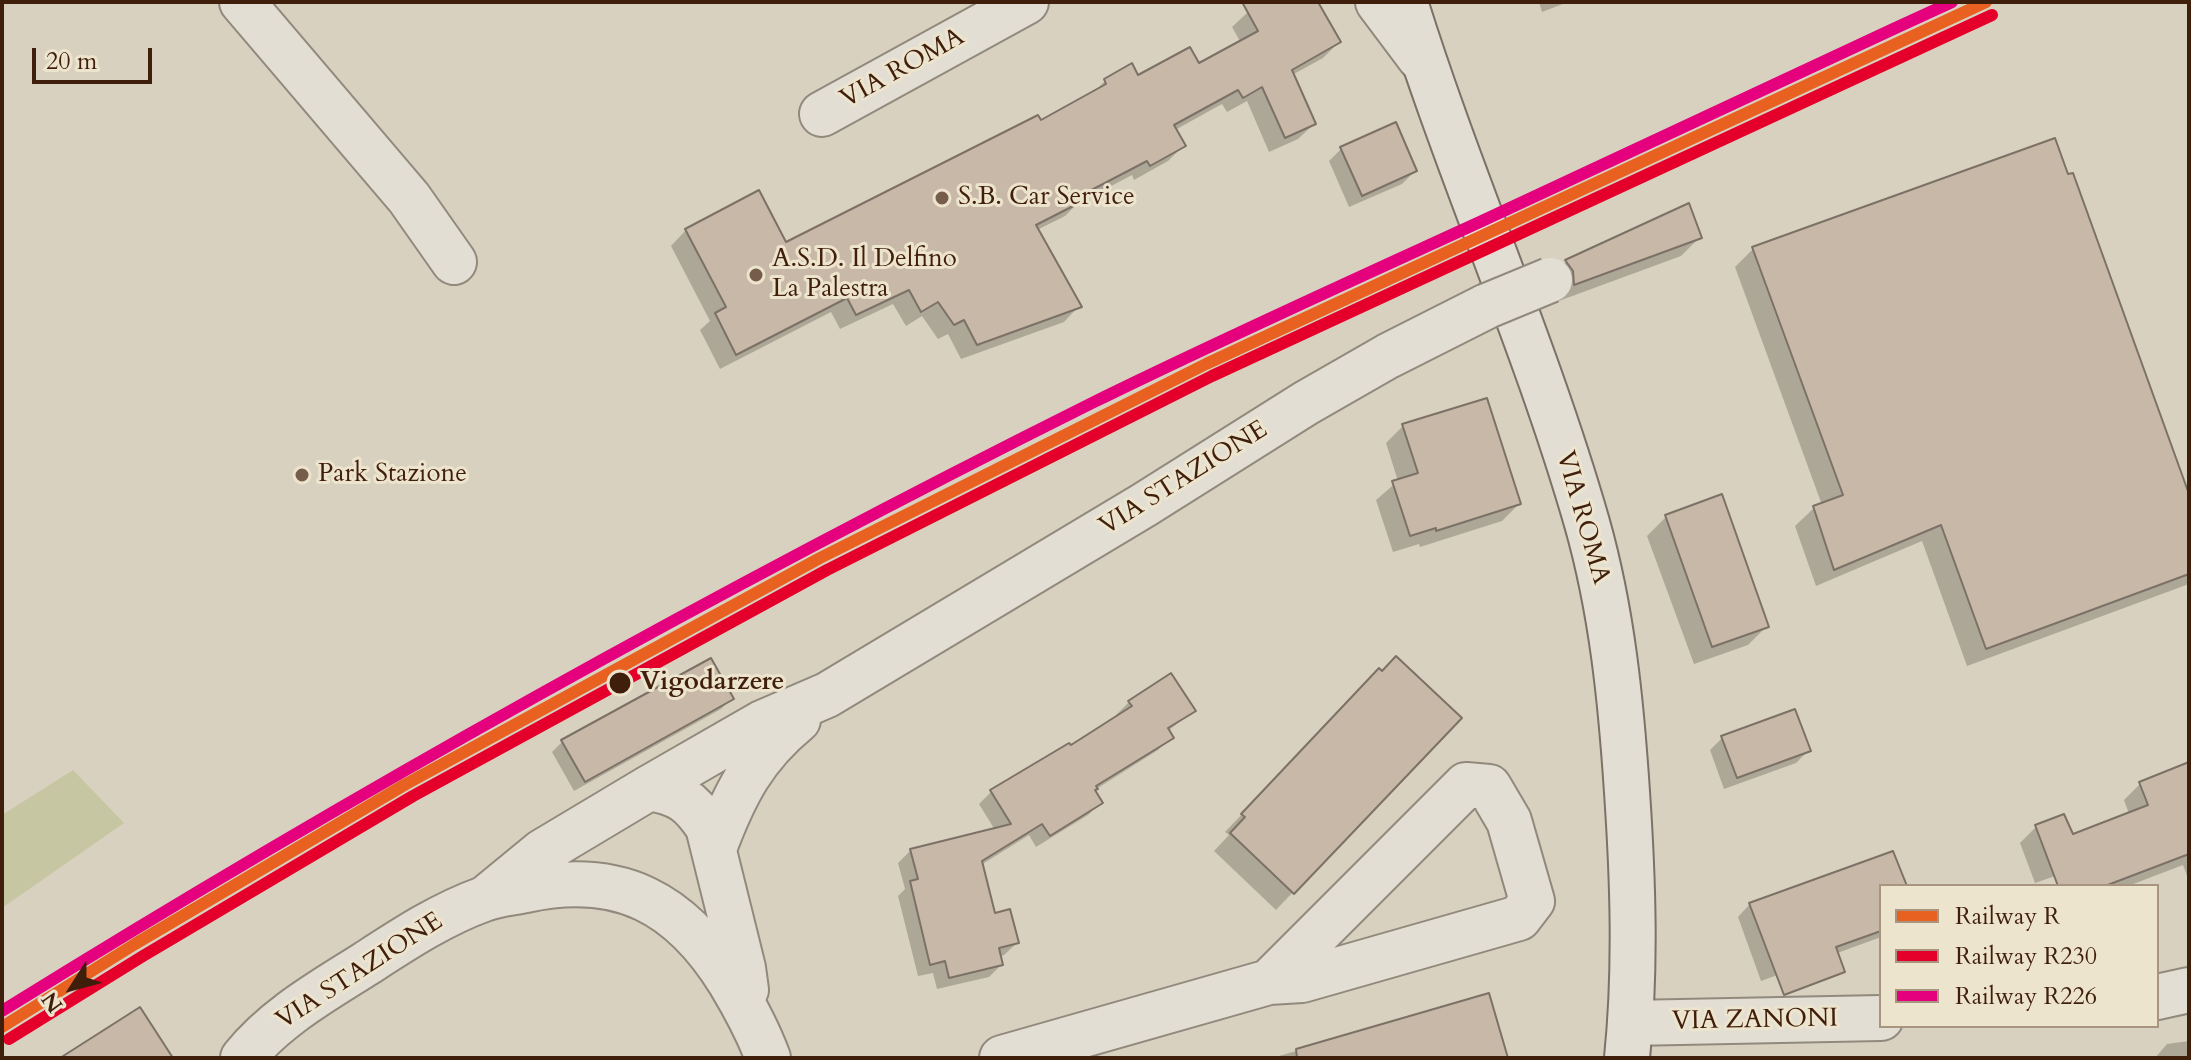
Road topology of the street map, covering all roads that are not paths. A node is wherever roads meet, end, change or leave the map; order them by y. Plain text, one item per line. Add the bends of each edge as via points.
1 (242, 2) edge
2 (1026, 2) edge
3 (1378, 2) edge
4 (1405, 2) edge
5 (1427, 68) junction
6 (822, 114) dead end
7 (454, 262) dead end
8 (1550, 280) dead end
9 (827, 695) junction
10 (649, 788) junction
11 (715, 846) junction
12 (486, 898) junction
13 (1269, 982) junction
14 (2189, 990) edge
15 (2159, 997) edge
16 (748, 1013) junction
17 (1879, 1018) edge
18 (1628, 1041) edge
19 (243, 1058) edge
20 (768, 1058) edge
21 (1002, 1058) edge

1 - 7 street via 409,198
2 - 6 street, VIA ROMA
3 - 5 street
4 - 5 street, VIA ROMA
5 - 18 street, VIA ROMA via 1548,401 1587,524 1610,621 1632,858
8 - 9 street, VIA STAZIONE, bridge via 1487,306 1306,403
9 - 10 street, VIA STAZIONE via 762,723
9 - 11 street, VIA STAZIONE via 772,741 750,770
10 - 11 street, VIA STAZIONE via 672,792 696,809
10 - 12 street, VIA STAZIONE via 542,852
11 - 16 street, VIA STAZIONE
12 - 16 street, VIA STAZIONE via 558,884 611,888 643,898 675,915 697,936
12 - 19 street, VIA STAZIONE via 420,930 286,1015
13 - 13 street via 1302,980 1519,918 1532,901 1509,821 1489,787 1466,785
13 - 21 street
14 - 15 street
16 - 20 street, VIA STAZIONE
17 - 18 street, VIA ZANONI

